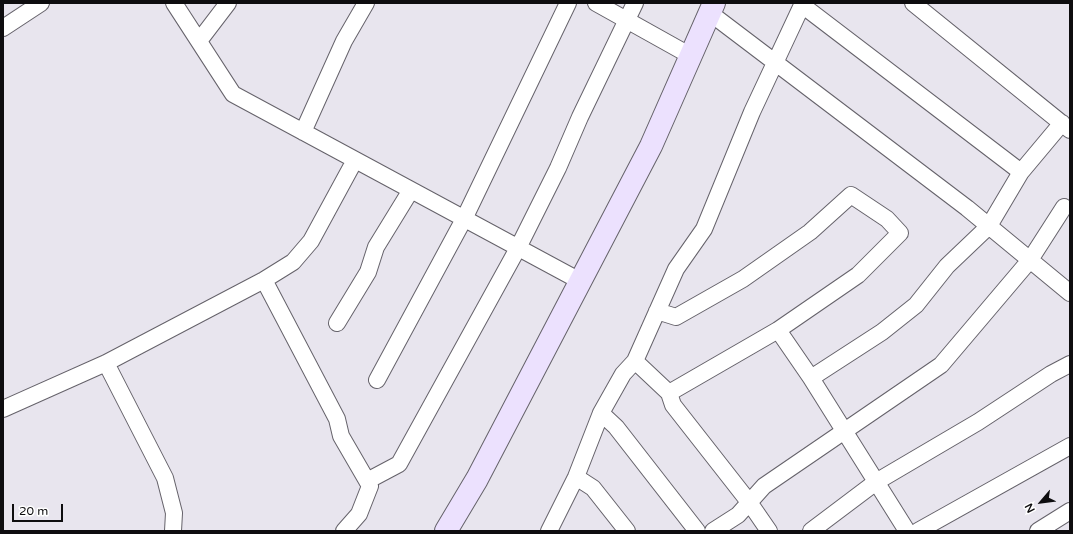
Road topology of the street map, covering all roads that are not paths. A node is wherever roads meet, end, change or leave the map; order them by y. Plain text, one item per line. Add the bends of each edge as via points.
1 (41, 3) edge
2 (174, 3) edge
3 (228, 3) edge
4 (366, 3) edge
5 (568, 3) edge
6 (596, 3) edge
7 (634, 3) edge
8 (913, 3) edge
9 (803, 4) edge
10 (712, 8) edge
11 (627, 20) junction
12 (3, 28) edge
13 (198, 41) junction
14 (691, 56) junction
15 (776, 62) junction
16 (1066, 126) edge
17 (303, 132) junction
18 (355, 160) junction
19 (1021, 172) junction
20 (411, 190) junction
21 (1064, 207) dead end
22 (464, 219) junction
23 (989, 226) junction
24 (518, 248) junction
25 (1030, 260) junction
26 (264, 280) junction
27 (580, 281) junction
28 (1070, 293) edge
29 (657, 311) junction
30 (337, 323) dead end
31 (778, 330) junction
32 (635, 361) junction
33 (106, 363) junction
34 (1070, 364) edge
35 (811, 378) junction
36 (377, 380) dead end
37 (670, 393) junction
38 (3, 409) edge
39 (601, 413) junction
40 (844, 431) junction
41 (1070, 446) edge
42 (576, 477) junction
43 (367, 481) junction
44 (876, 482) junction
45 (749, 502) junction
46 (1070, 511) edge
47 (173, 531) edge
48 (344, 531) edge
49 (446, 531) edge
50 (549, 531) edge
51 (627, 531) edge
52 (697, 531) edge
53 (713, 531) edge
54 (770, 531) edge
55 (811, 531) edge
56 (907, 531) edge
57 (918, 531) edge
58 (1038, 531) edge

1 - 12 street
2 - 13 street
3 - 13 street
4 - 17 street via 344,41
5 - 22 street
6 - 11 street
7 - 11 street
8 - 16 street
9 - 15 street
9 - 19 street
10 - 14 street
10 - 15 street
11 - 14 street
11 - 24 street
13 - 17 street via 233,94
14 - 27 street via 651,146
15 - 23 street
15 - 29 street via 752,112 704,229 676,269
16 - 19 street
17 - 18 street
18 - 20 street
18 - 26 street via 311,241 293,262
19 - 23 street
20 - 22 street
20 - 30 street via 376,247 368,272
21 - 25 street
22 - 24 street
22 - 36 street
23 - 25 street
23 - 35 street via 947,266 916,305 882,332
24 - 27 street
24 - 43 street via 399,464
25 - 28 street
25 - 40 street via 941,365
26 - 33 street
26 - 43 street via 337,419 341,436
27 - 49 street via 477,479
29 - 31 street via 676,317 743,278 810,232 851,195 888,219 900,233 858,275
29 - 32 street
31 - 35 street
31 - 37 street
32 - 37 street
32 - 39 street via 623,374
33 - 38 street
33 - 47 street via 165,478 174,514
34 - 44 street
35 - 40 street
37 - 45 street via 673,405
39 - 42 street
39 - 52 street via 616,427
40 - 44 street
40 - 45 street via 764,486
41 - 57 street
42 - 50 street
42 - 51 street via 593,488
43 - 48 street via 370,486 359,514
44 - 55 street
44 - 56 street
45 - 53 street via 738,515
45 - 54 street
46 - 58 street

